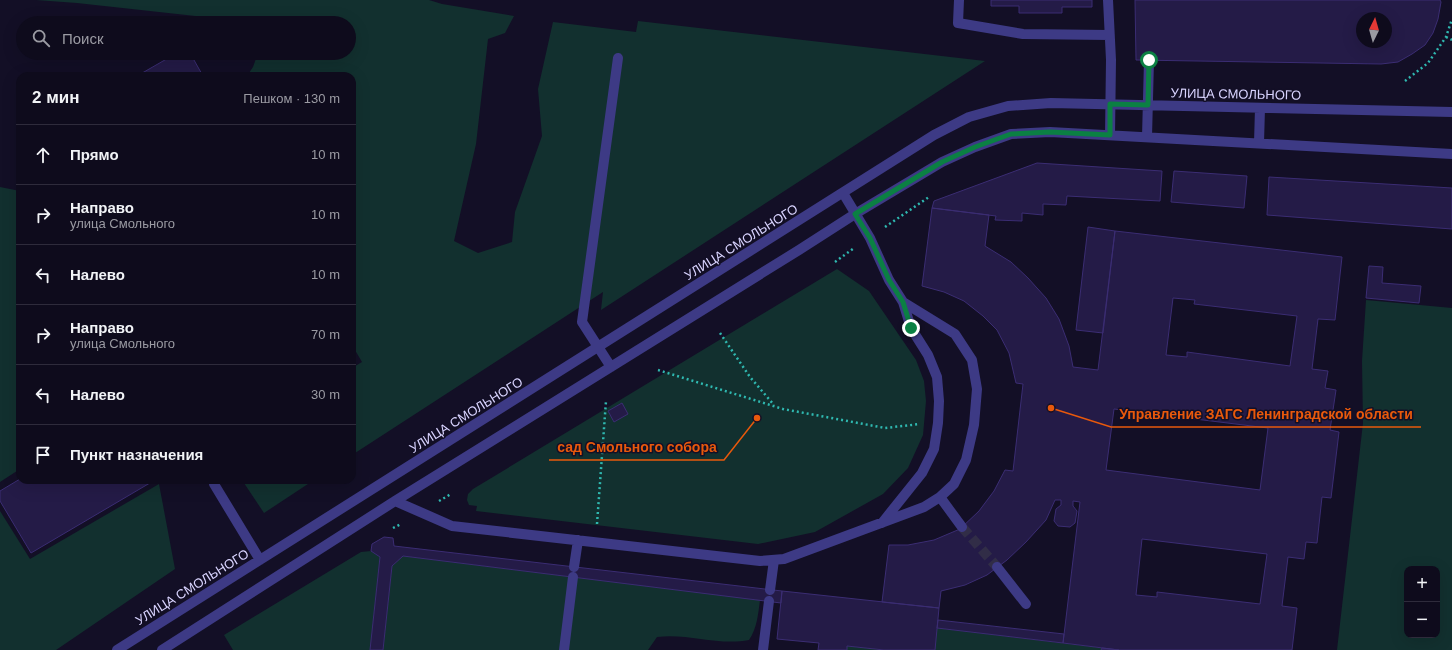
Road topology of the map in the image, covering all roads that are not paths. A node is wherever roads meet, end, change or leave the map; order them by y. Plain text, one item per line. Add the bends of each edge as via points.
1 (959, 0) edge
2 (1108, 0) edge
3 (1109, 35) junction
4 (618, 58) dead end
5 (1149, 60) dead end
6 (1110, 104) junction
7 (1148, 105) junction
8 (1260, 108) junction
9 (1452, 112) edge
10 (1110, 135) junction
11 (1148, 137) junction
12 (1259, 143) junction
13 (1452, 154) edge
14 (843, 193) junction
15 (855, 214) junction
16 (903, 302) junction
17 (598, 347) junction
18 (611, 367) junction
19 (214, 484) dead end
20 (940, 497) junction
21 (395, 501) junction
22 (882, 523) junction
23 (962, 527) tunnel mouth
24 (578, 540) junction
25 (260, 560) junction
26 (774, 560) junction
27 (997, 568) tunnel mouth
28 (770, 590) dead end
29 (768, 601) dead end
30 (1026, 604) dead end
31 (117, 650) edge
32 (162, 650) edge
33 (564, 650) edge
34 (763, 650) edge

1 - 3 street via 958,23 1023,34
2 - 3 street
3 - 6 street
4 - 17 street via 582,322
5 - 7 street
6 - 7 street, УЛИЦА СМОЛЬНОГО
6 - 10 street
6 - 14 street, УЛИЦА СМОЛЬНОГО via 1051,103 1008,106 969,117 934,135
7 - 8 street, УЛИЦА СМОЛЬНОГО
7 - 11 street
8 - 9 street, УЛИЦА СМОЛЬНОГО
8 - 12 street
10 - 11 street
10 - 15 street via 1050,132 1011,134 942,162
11 - 12 street
12 - 13 street
14 - 15 street
14 - 17 street, УЛИЦА СМОЛЬНОГО
15 - 16 street
15 - 18 street
16 - 20 street via 955,334 972,360 977,389 974,425 966,460 954,484
16 - 22 street via 911,328 928,355 937,377 940,401 934,449 922,473
17 - 18 street
17 - 25 street, УЛИЦА СМОЛЬНОГО
18 - 21 street
19 - 25 street
20 - 22 street via 924,507
20 - 23 street
21 - 24 street via 452,526
21 - 32 street
22 - 26 street via 784,559
24 - 26 street via 760,561
24 - 33 street
25 - 31 street, УЛИЦА СМОЛЬНОГО
26 - 28 street
27 - 30 street
29 - 34 street

